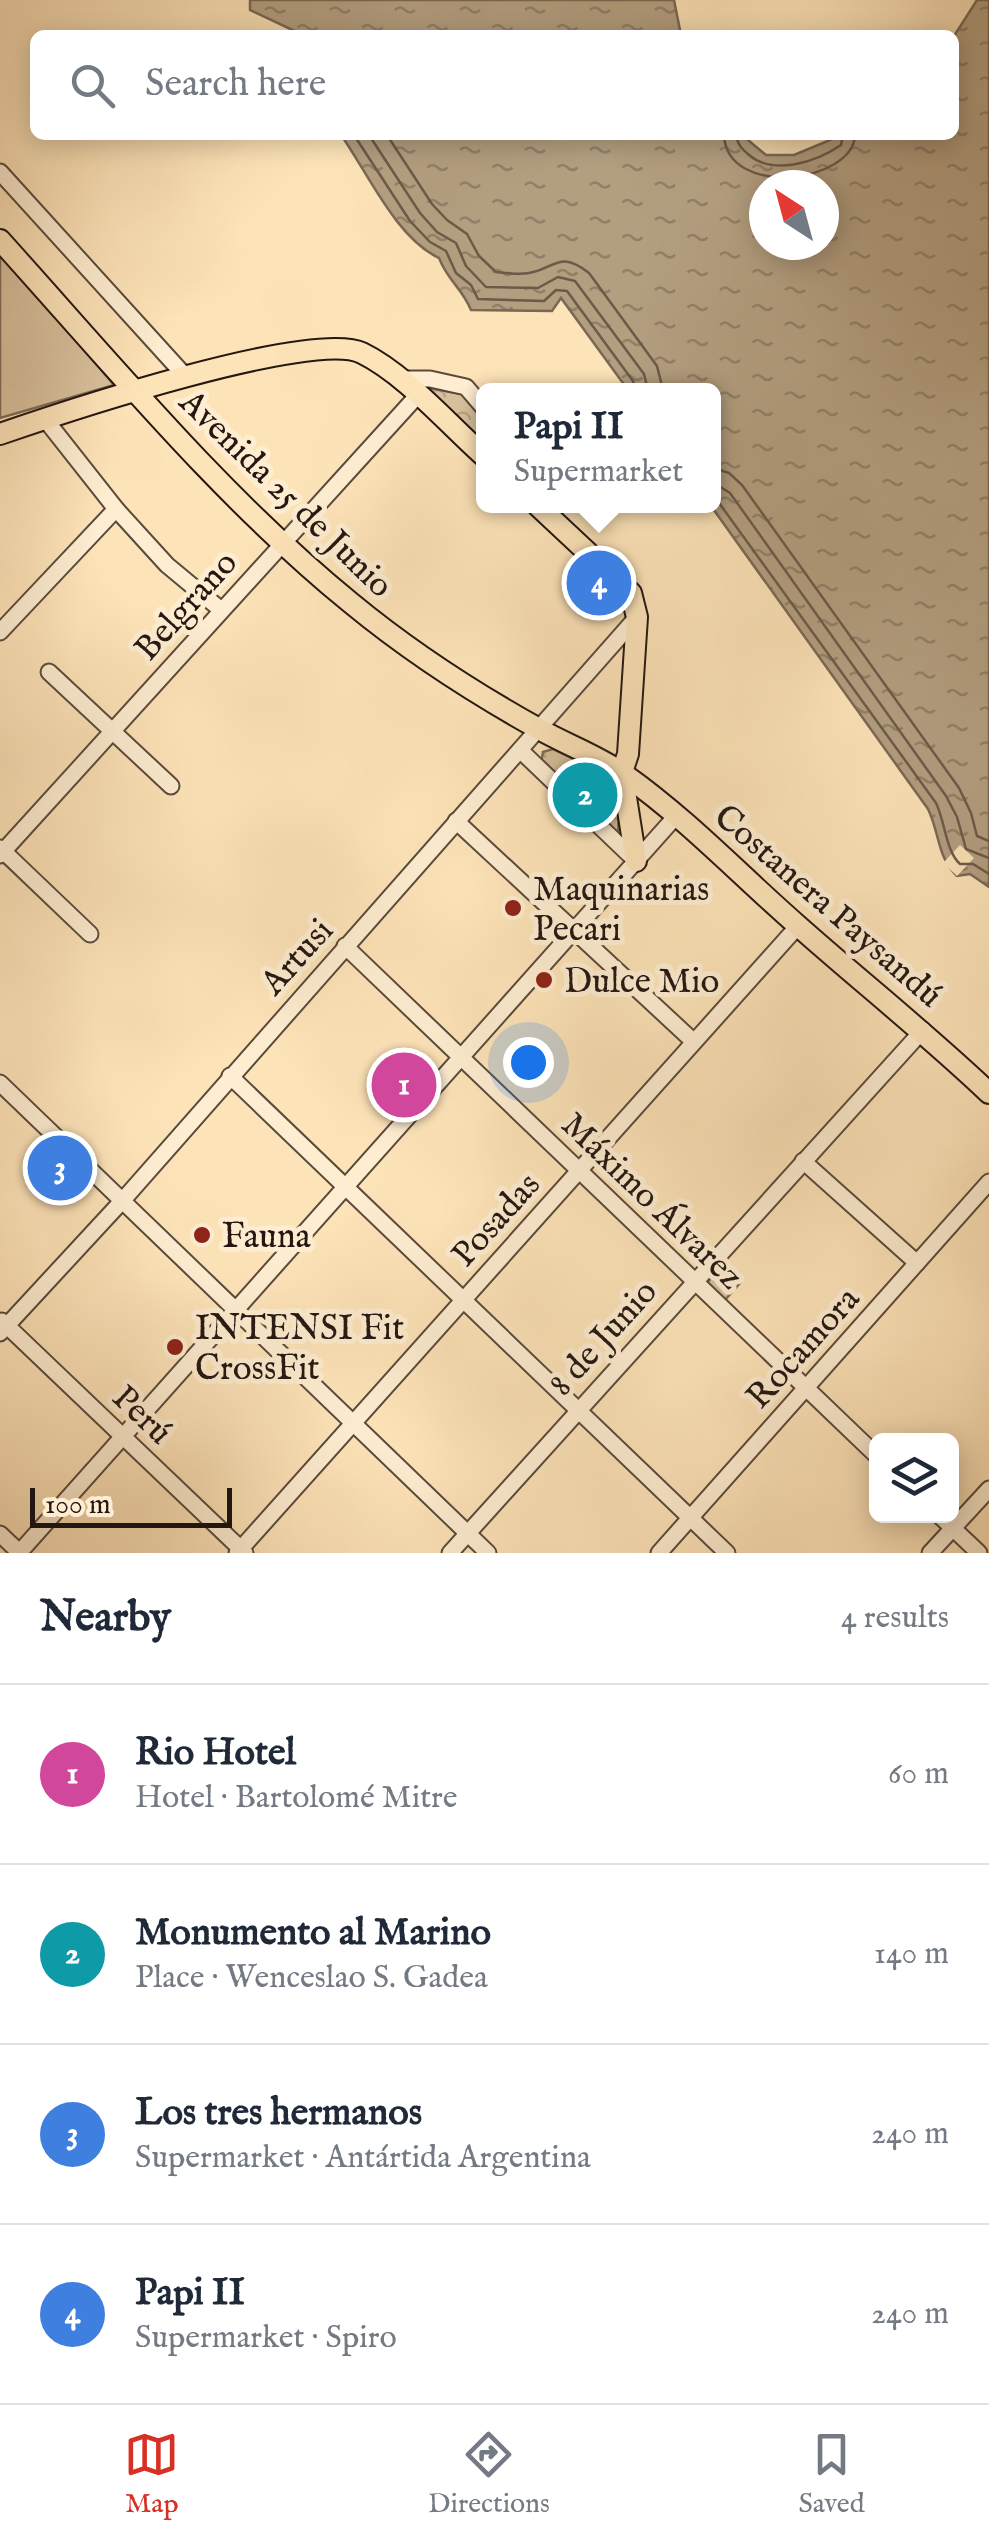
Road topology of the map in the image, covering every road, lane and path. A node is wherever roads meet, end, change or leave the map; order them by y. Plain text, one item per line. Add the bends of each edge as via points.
1 (0, 172) edge
2 (0, 240) edge
3 (187, 378) junction
4 (398, 379) junction
5 (135, 391) junction
6 (417, 396) junction
7 (476, 399) edge
8 (45, 419) junction
9 (0, 434) edge
10 (476, 449) edge
11 (116, 509) junction
12 (546, 513) edge
13 (283, 542) junction
14 (220, 609) junction
15 (637, 618) junction
16 (0, 632) edge
17 (49, 672) dead end
18 (539, 729) junction
19 (113, 732) junction
20 (520, 750) junction
21 (622, 772) junction
22 (171, 786) dead end
23 (677, 815) junction
24 (456, 822) junction
25 (1, 851) edge
26 (636, 861) junction
27 (798, 926) junction
28 (574, 930) junction
29 (90, 934) dead end
30 (345, 946) junction
31 (923, 1030) junction
32 (694, 1042) junction
33 (460, 1057) junction
34 (230, 1076) junction
35 (4, 1088) edge
36 (989, 1092) edge
37 (803, 1161) junction
38 (580, 1170) junction
39 (989, 1182) edge
40 (345, 1186) junction
41 (123, 1200) junction
42 (916, 1263) junction
43 (694, 1280) junction
44 (464, 1299) junction
45 (236, 1312) junction
46 (2, 1326) edge
47 (806, 1387) junction
48 (578, 1410) junction
49 (353, 1423) junction
50 (122, 1436) junction
51 (869, 1447) edge
52 (989, 1489) edge
53 (690, 1518) junction
54 (948, 1523) edge
55 (953, 1528) junction
56 (468, 1533) junction
57 (0, 1534) edge
58 (241, 1552) edge
59 (19, 1553) edge
60 (450, 1553) edge
61 (488, 1553) edge
62 (660, 1553) edge
63 (727, 1553) edge
64 (930, 1553) edge
65 (980, 1553) edge

1 - 3 street
2 - 5 main road, Avenida 25 de Junio
3 - 4 main road via 318,349 359,352
3 - 5 main road
4 - 6 main road
4 - 7 street via 466,387
5 - 8 main road
5 - 13 main road, Avenida 25 de Junio
6 - 10 main road
6 - 13 street, Belgrano
8 - 9 main road
8 - 11 street
11 - 14 street
11 - 16 street
12 - 15 main road via 631,592
13 - 14 street, Belgrano
13 - 18 main road, Avenida 25 de Junio via 391,635
14 - 19 street, Belgrano
15 - 18 street, Artusi
15 - 21 main road
17 - 19 street
18 - 20 street, Artusi
18 - 21 main road, Avenida 25 de Junio
19 - 22 street
19 - 25 street, Belgrano
20 - 24 street, Artusi
20 - 26 street
21 - 23 main road, Costanera Paysandú
21 - 26 main road
23 - 26 street
23 - 27 main road, Costanera Paysandú
24 - 28 street
24 - 30 street, Artusi
25 - 29 street
26 - 28 street
27 - 31 main road, Costanera Paysandú
27 - 32 street, Posadas
28 - 32 street
28 - 33 street
30 - 33 street, Máximo Álvarez
30 - 34 street, Artusi
31 - 36 main road, Costanera Paysandú
31 - 37 street, 8 de Junio
32 - 38 street, Posadas
33 - 38 street, Máximo Álvarez
33 - 40 street
34 - 40 street
34 - 41 street, Artusi
35 - 41 street
37 - 42 street
37 - 43 street, 8 de Junio
38 - 43 street, Máximo Álvarez
38 - 44 street, Posadas
39 - 42 street, Rocamora
40 - 44 street
40 - 45 street
41 - 45 street
41 - 46 street, Artusi
42 - 47 street, Rocamora
43 - 47 street, Máximo Álvarez
43 - 48 street, 8 de Junio
44 - 48 street
44 - 49 street, Posadas
45 - 49 street
45 - 50 street
46 - 50 street, Perú
47 - 51 street, Máximo Álvarez
47 - 53 street, Rocamora
48 - 53 street
48 - 56 street, 8 de Junio
49 - 56 street
49 - 58 street, Posadas
50 - 58 street, Perú
50 - 59 street
52 - 55 street
53 - 62 street, Rocamora
53 - 63 street
54 - 55 street
55 - 64 street
55 - 65 street
56 - 60 street, 8 de Junio
56 - 61 street
57 - 59 street

